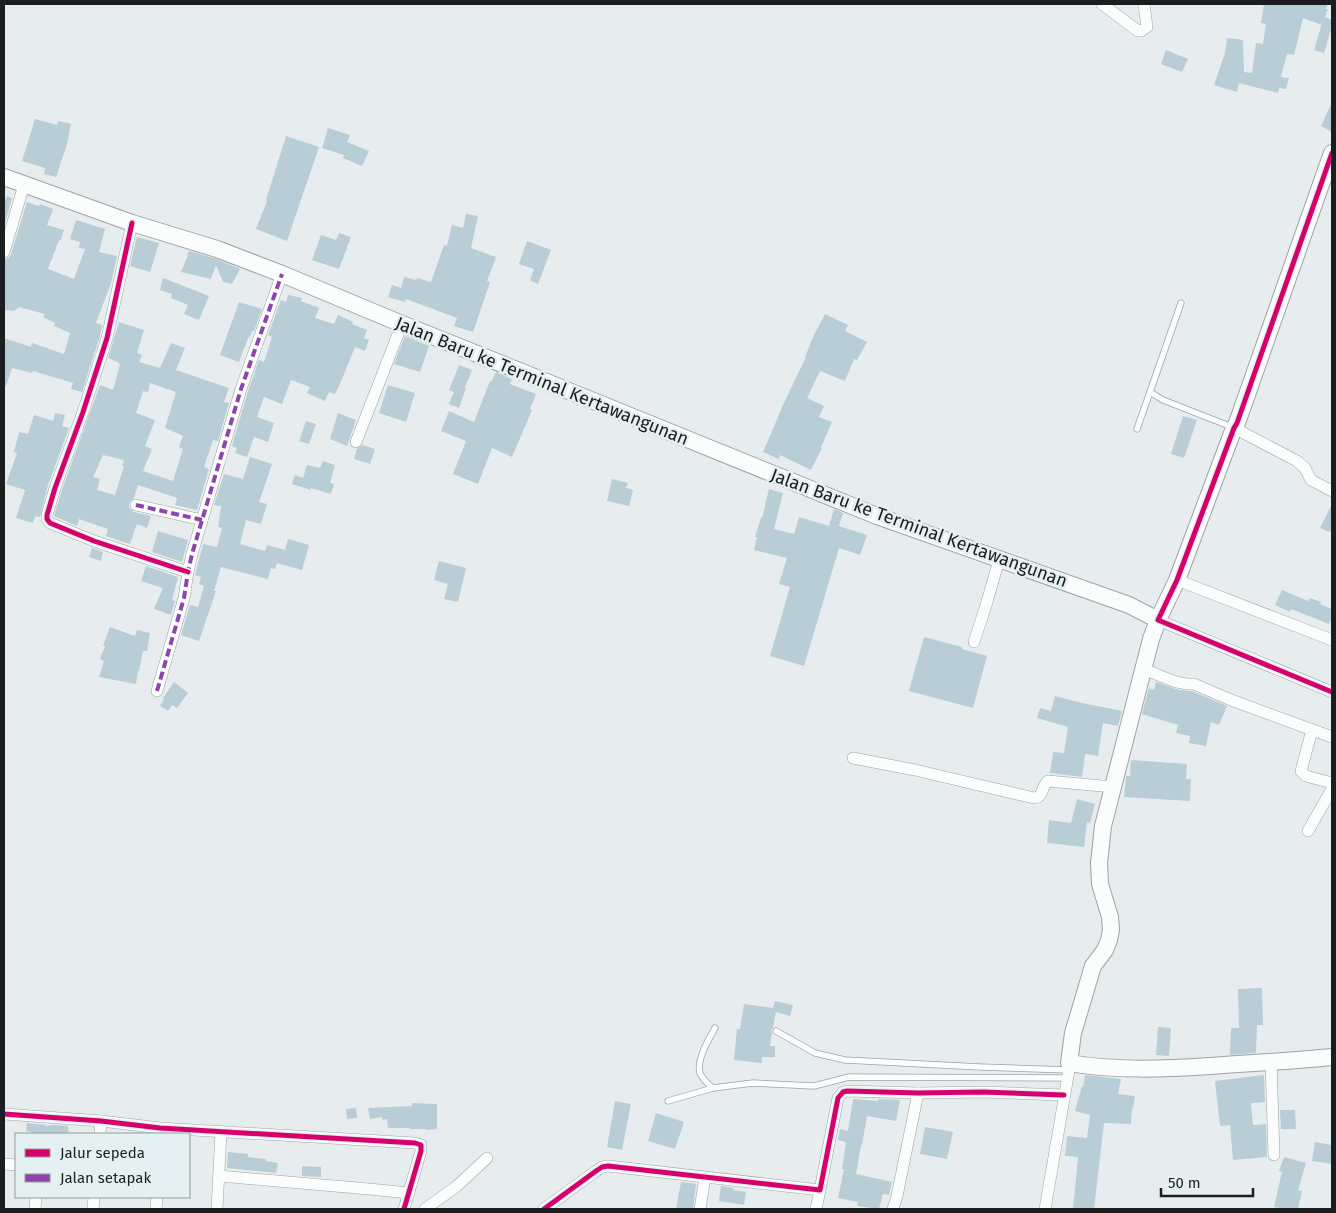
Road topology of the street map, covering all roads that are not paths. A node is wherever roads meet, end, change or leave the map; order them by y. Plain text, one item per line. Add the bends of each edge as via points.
1 (1102, 4) edge
2 (1144, 4) edge
3 (1332, 153) edge
4 (4, 178) edge
5 (24, 185) junction
6 (132, 223) junction
7 (4, 252) edge
8 (282, 274) junction
9 (1181, 303) dead end
10 (402, 324) junction
11 (1150, 392) junction
12 (1234, 428) junction
13 (1137, 430) dead end
14 (356, 442) dead end
15 (1332, 491) edge
16 (136, 505) dead end
17 (202, 520) junction
18 (999, 560) junction
19 (188, 572) junction
20 (1177, 580) junction
21 (1158, 620) junction
22 (1332, 640) edge
23 (974, 642) dead end
24 (1144, 669) junction
25 (157, 691) dead end
26 (1332, 692) edge
27 (1312, 730) junction
28 (1332, 737) edge
29 (853, 758) dead end
30 (1332, 783) edge
31 (1113, 787) junction
32 (1332, 789) edge
33 (1308, 831) dead end
34 (715, 1028) dead end
35 (776, 1031) dead end
36 (1332, 1057) edge
37 (1271, 1062) junction
38 (1068, 1070) junction
39 (713, 1088) junction
40 (918, 1093) junction
41 (1064, 1095) junction
42 (668, 1101) dead end
43 (4, 1114) edge
44 (101, 1121) junction
45 (160, 1131) edge
46 (221, 1132) junction
47 (100, 1133) edge
48 (1274, 1155) dead end
49 (487, 1158) dead end
50 (219, 1176) junction
51 (705, 1178) junction
52 (820, 1190) junction
53 (409, 1193) junction
54 (563, 1195) junction
55 (217, 1209) edge
56 (404, 1209) edge
57 (425, 1209) edge
58 (544, 1209) edge
59 (561, 1209) edge
60 (700, 1209) edge
61 (816, 1209) edge
62 (893, 1209) edge
63 (1045, 1209) edge

1 - 2 street via 1138,31 1147,27
3 - 12 main road
4 - 5 main road, Jalan Baru ke Terminal Kertawangunan
5 - 6 main road, Jalan Baru ke Terminal Kertawangunan
5 - 7 street
6 - 8 main road, Jalan Baru ke Terminal Kertawangunan via 217,249
6 - 19 street via 108,338 55,488 47,520 94,541
8 - 10 main road, Jalan Baru ke Terminal Kertawangunan
8 - 17 street via 241,389
9 - 11 lane
10 - 14 street
10 - 18 main road, Jalan Baru ke Terminal Kertawangunan via 876,516
11 - 12 lane
11 - 13 lane
12 - 15 street via 1297,461 1311,480
12 - 20 main road
16 - 17 street
17 - 19 street
18 - 21 main road, Jalan Baru ke Terminal Kertawangunan via 1129,605
18 - 23 street
19 - 25 street via 184,598
20 - 21 main road
20 - 22 street
21 - 24 main road
21 - 26 street
24 - 27 street via 1178,682 1194,684
24 - 31 main road
27 - 28 street
27 - 30 street via 1300,770 1306,776
29 - 31 street via 1034,798 1041,794 1048,780
31 - 38 main road via 1103,826 1099,863 1100,884 1111,930 1105,950 1093,966 1073,1033
32 - 33 street
34 - 39 lane via 702,1053 699,1068 700,1074
35 - 38 lane via 815,1053 844,1060
36 - 37 main road
37 - 38 main road via 1186,1068
37 - 48 street
38 - 39 lane via 849,1077 814,1086 753,1083
38 - 41 street
39 - 42 lane
40 - 41 street
40 - 52 street via 843,1092 838,1098
40 - 62 street
41 - 63 street
43 - 44 street
44 - 45 street
44 - 47 street
45 - 46 street
46 - 50 street
46 - 53 street via 418,1144 422,1151
49 - 57 street via 457,1186
50 - 53 street
50 - 55 street
51 - 52 street
51 - 54 street via 608,1166
51 - 60 street
52 - 61 street
53 - 56 street
54 - 58 street
54 - 59 street

